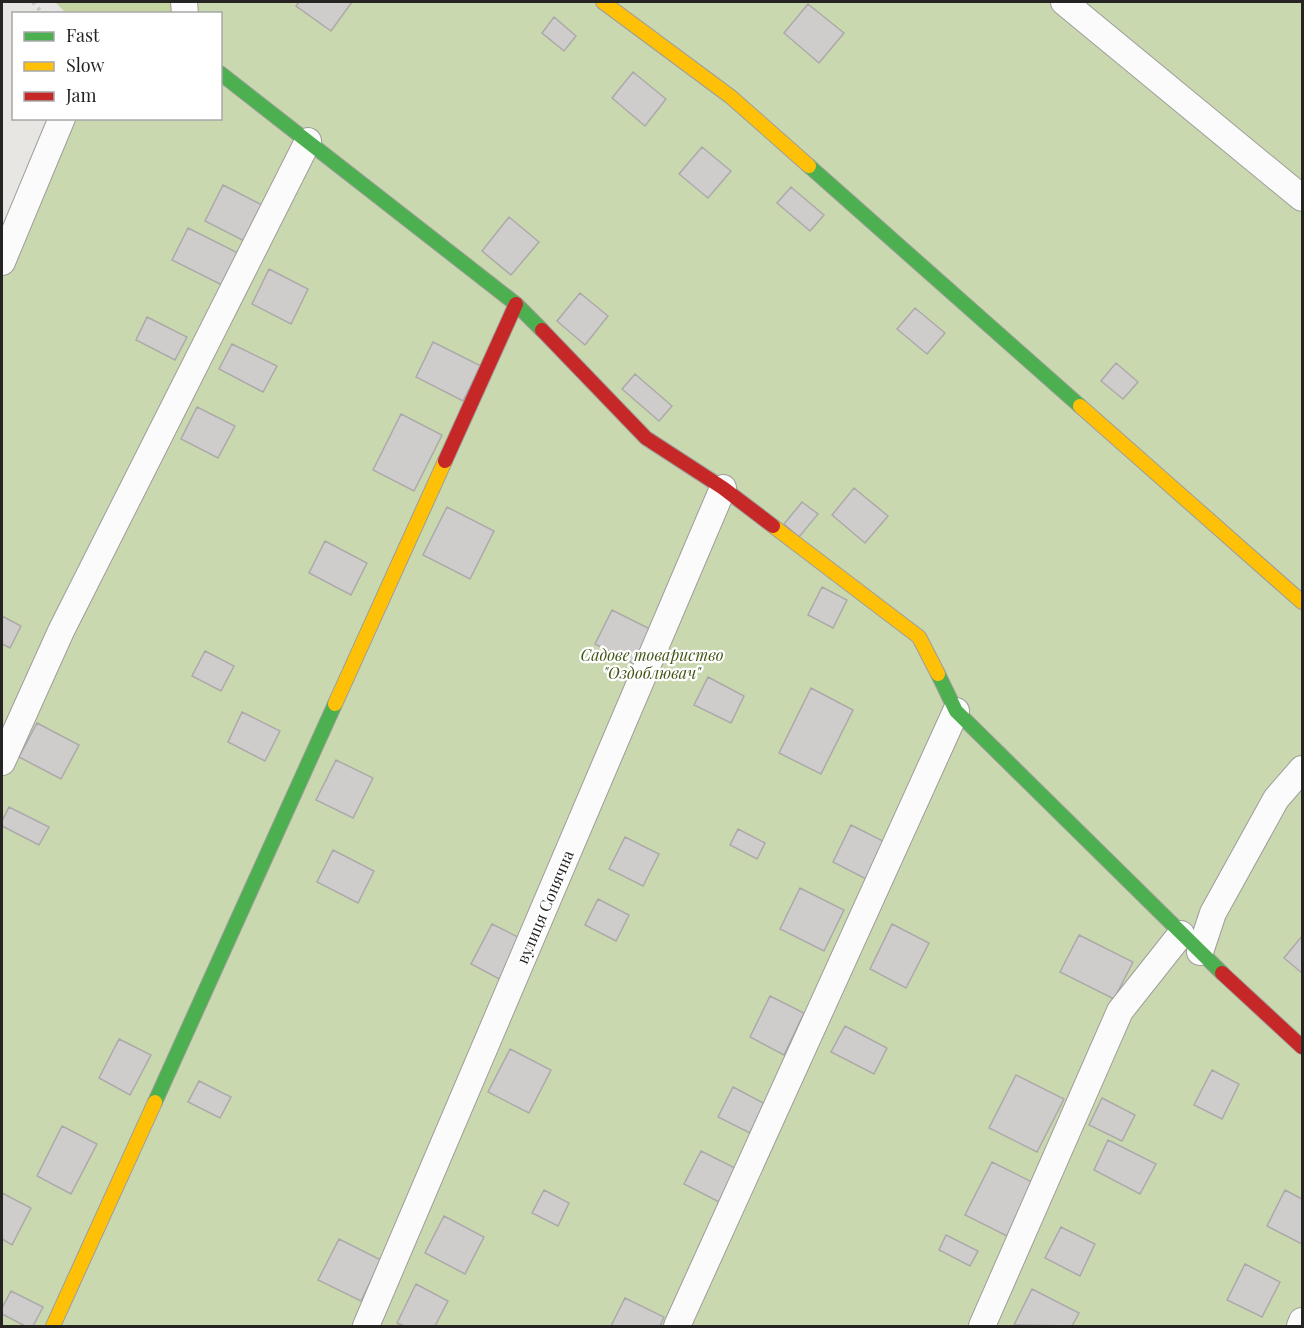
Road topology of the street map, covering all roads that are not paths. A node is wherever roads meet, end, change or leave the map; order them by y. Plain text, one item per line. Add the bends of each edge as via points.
1 (603, 2) edge
2 (1064, 2) edge
3 (222, 76) edge
4 (61, 120) edge
5 (308, 141) junction
6 (1302, 198) edge
7 (2, 262) edge
8 (516, 304) junction
9 (723, 488) junction
10 (1302, 602) edge
11 (956, 711) junction
12 (2, 762) edge
13 (1302, 769) edge
14 (1181, 934) junction
15 (1200, 952) junction
16 (1302, 1047) edge
17 (1302, 1321) edge
18 (53, 1326) edge
19 (366, 1326) edge
20 (677, 1326) edge
21 (982, 1326) edge
22 (1300, 1326) edge

1 - 10 street via 731,96
2 - 6 street
3 - 5 street
4 - 7 street
5 - 8 street
5 - 12 street via 61,631
8 - 9 street via 646,438
8 - 18 street
9 - 11 street via 919,637
9 - 19 street, вулиця Сонячна
11 - 14 street
11 - 20 street
13 - 15 street via 1276,799 1213,913
14 - 15 street
14 - 21 street via 1120,1011
15 - 16 street
17 - 22 street

